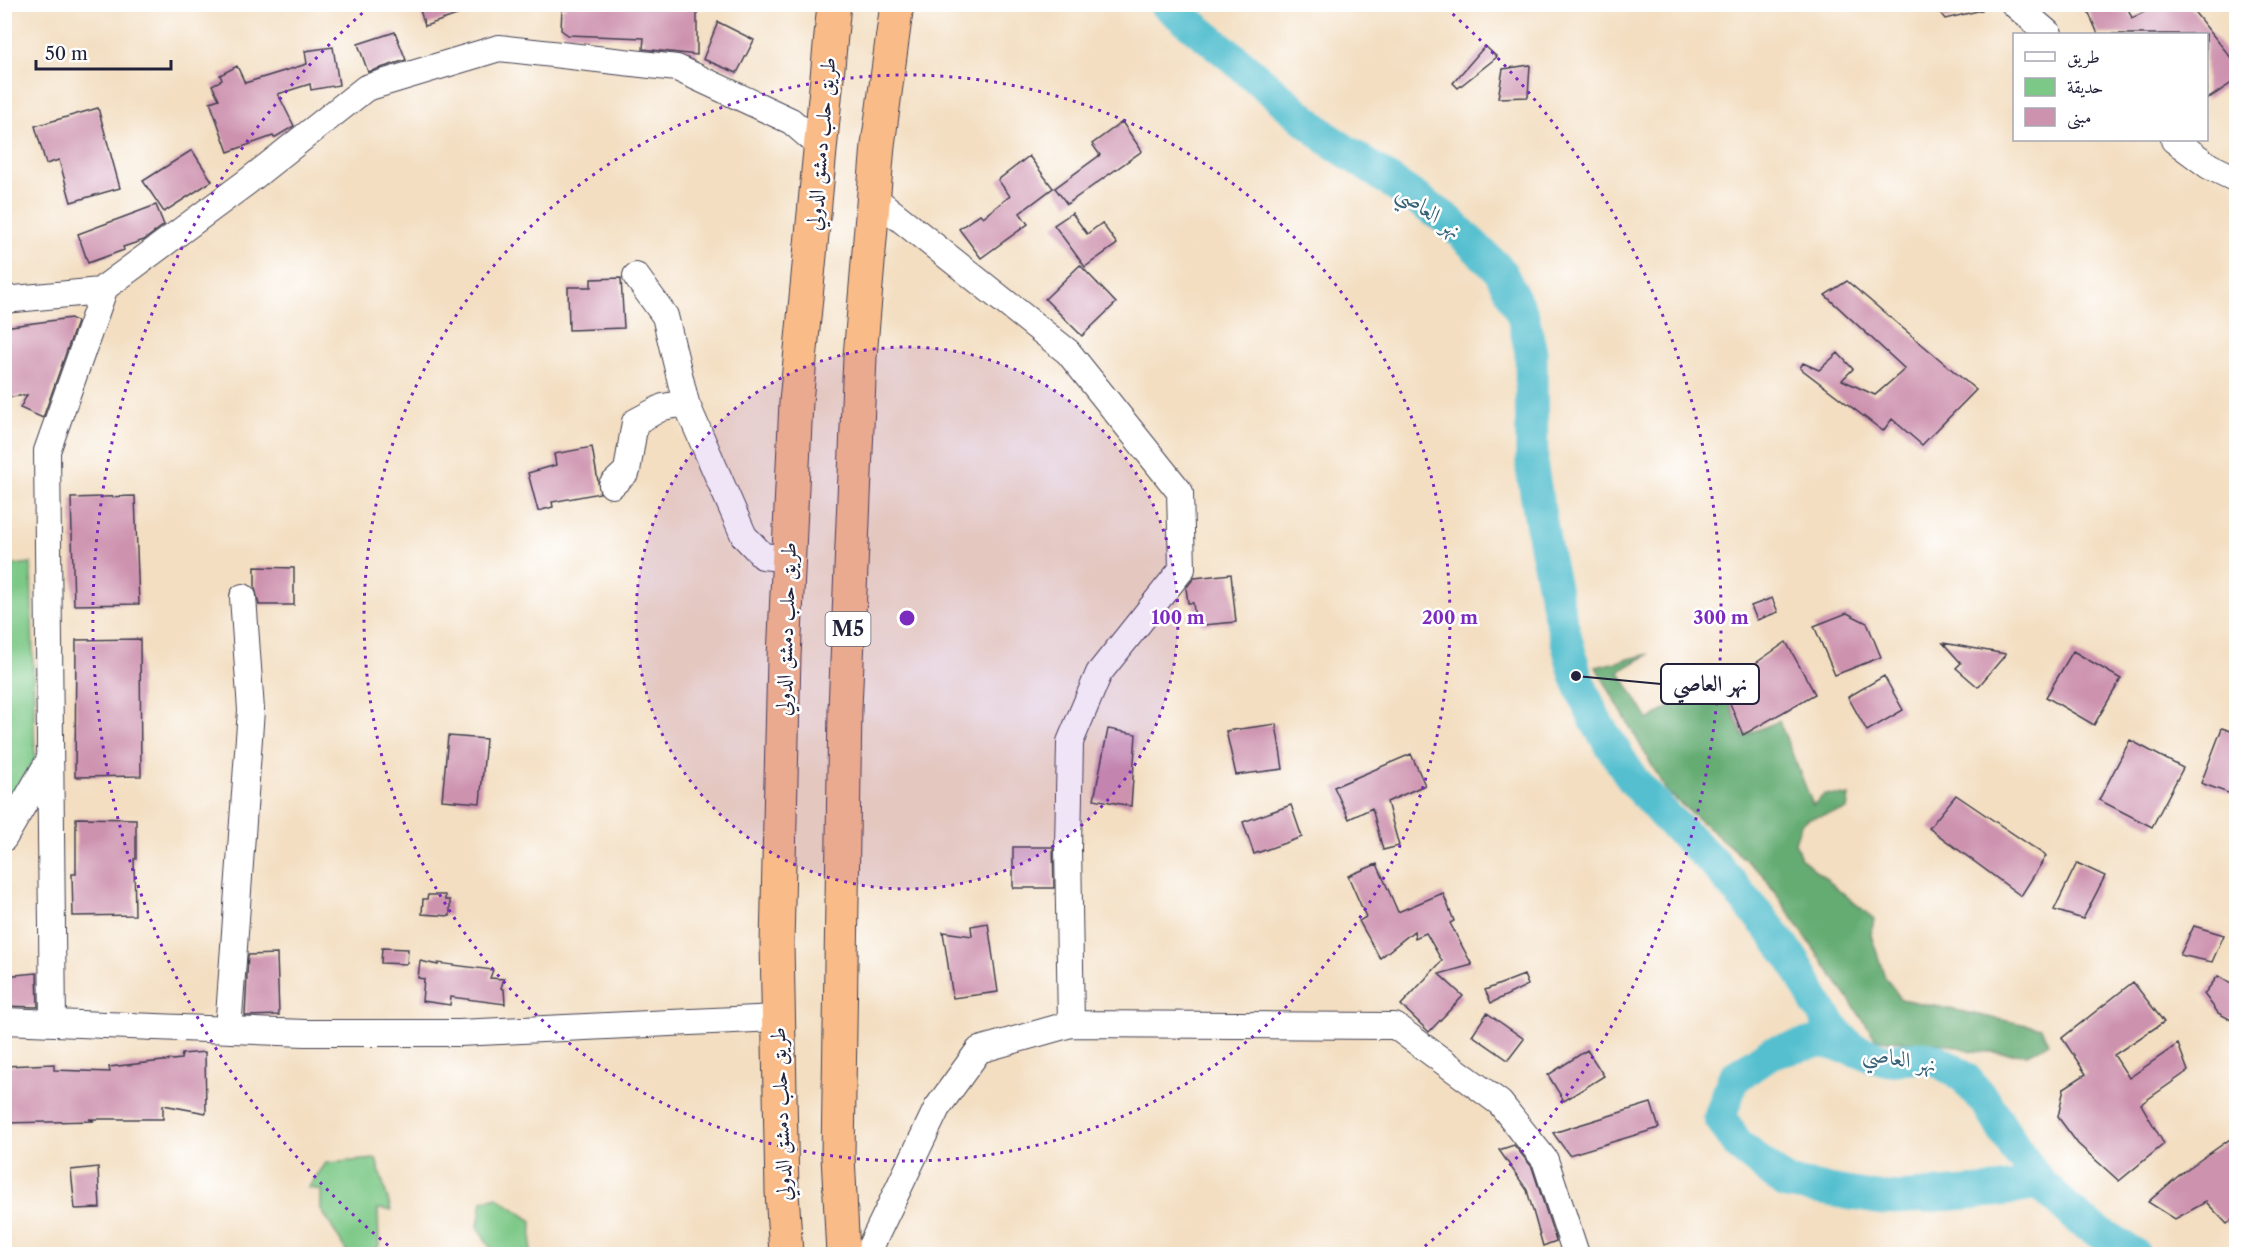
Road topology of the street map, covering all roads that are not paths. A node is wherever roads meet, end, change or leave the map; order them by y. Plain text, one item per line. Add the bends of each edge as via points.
1 (834, 4) edge
2 (897, 4) edge
3 (2014, 4) edge
4 (2048, 33) edge
5 (2175, 141) edge
6 (820, 146) junction
7 (2236, 179) edge
8 (874, 198) junction
9 (636, 276) dead end
10 (105, 287) junction
11 (4, 300) edge
12 (686, 403) junction
13 (612, 485) dead end
14 (789, 559) junction
15 (243, 597) dead end
16 (50, 759) junction
17 (4, 838) edge
18 (778, 1018) junction
19 (4, 1021) edge
20 (53, 1023) junction
21 (1071, 1024) junction
22 (228, 1030) junction
23 (786, 1254) edge
24 (843, 1254) edge
25 (867, 1254) edge
26 (1576, 1254) edge

1 - 6 highway, طريق حلب دمشق الدولي
2 - 8 highway, M5
3 - 4 street
5 - 7 street
6 - 10 street via 791,121 677,68 499,48 366,88
6 - 14 highway, طريق حلب دمشق الدولي via 796,402
8 - 21 street via 1068,352 1180,492 1182,569 1099,673 1070,742
8 - 24 highway, M5 via 860,357 845,709 838,1156
9 - 12 street via 665,316
10 - 11 street via 100,291
10 - 16 street via 47,451
12 - 13 street via 663,407 635,422 627,471
12 - 14 street via 744,536 763,556
14 - 18 highway, طريق حلب دمشق الدولي
15 - 22 street via 251,710
16 - 17 street
16 - 20 street
18 - 22 street via 459,1032
18 - 23 highway, طريق حلب دمشق الدولي
19 - 20 street
20 - 22 street
21 - 25 street via 979,1050 937,1108
21 - 26 street via 1395,1026 1500,1103 1545,1160

